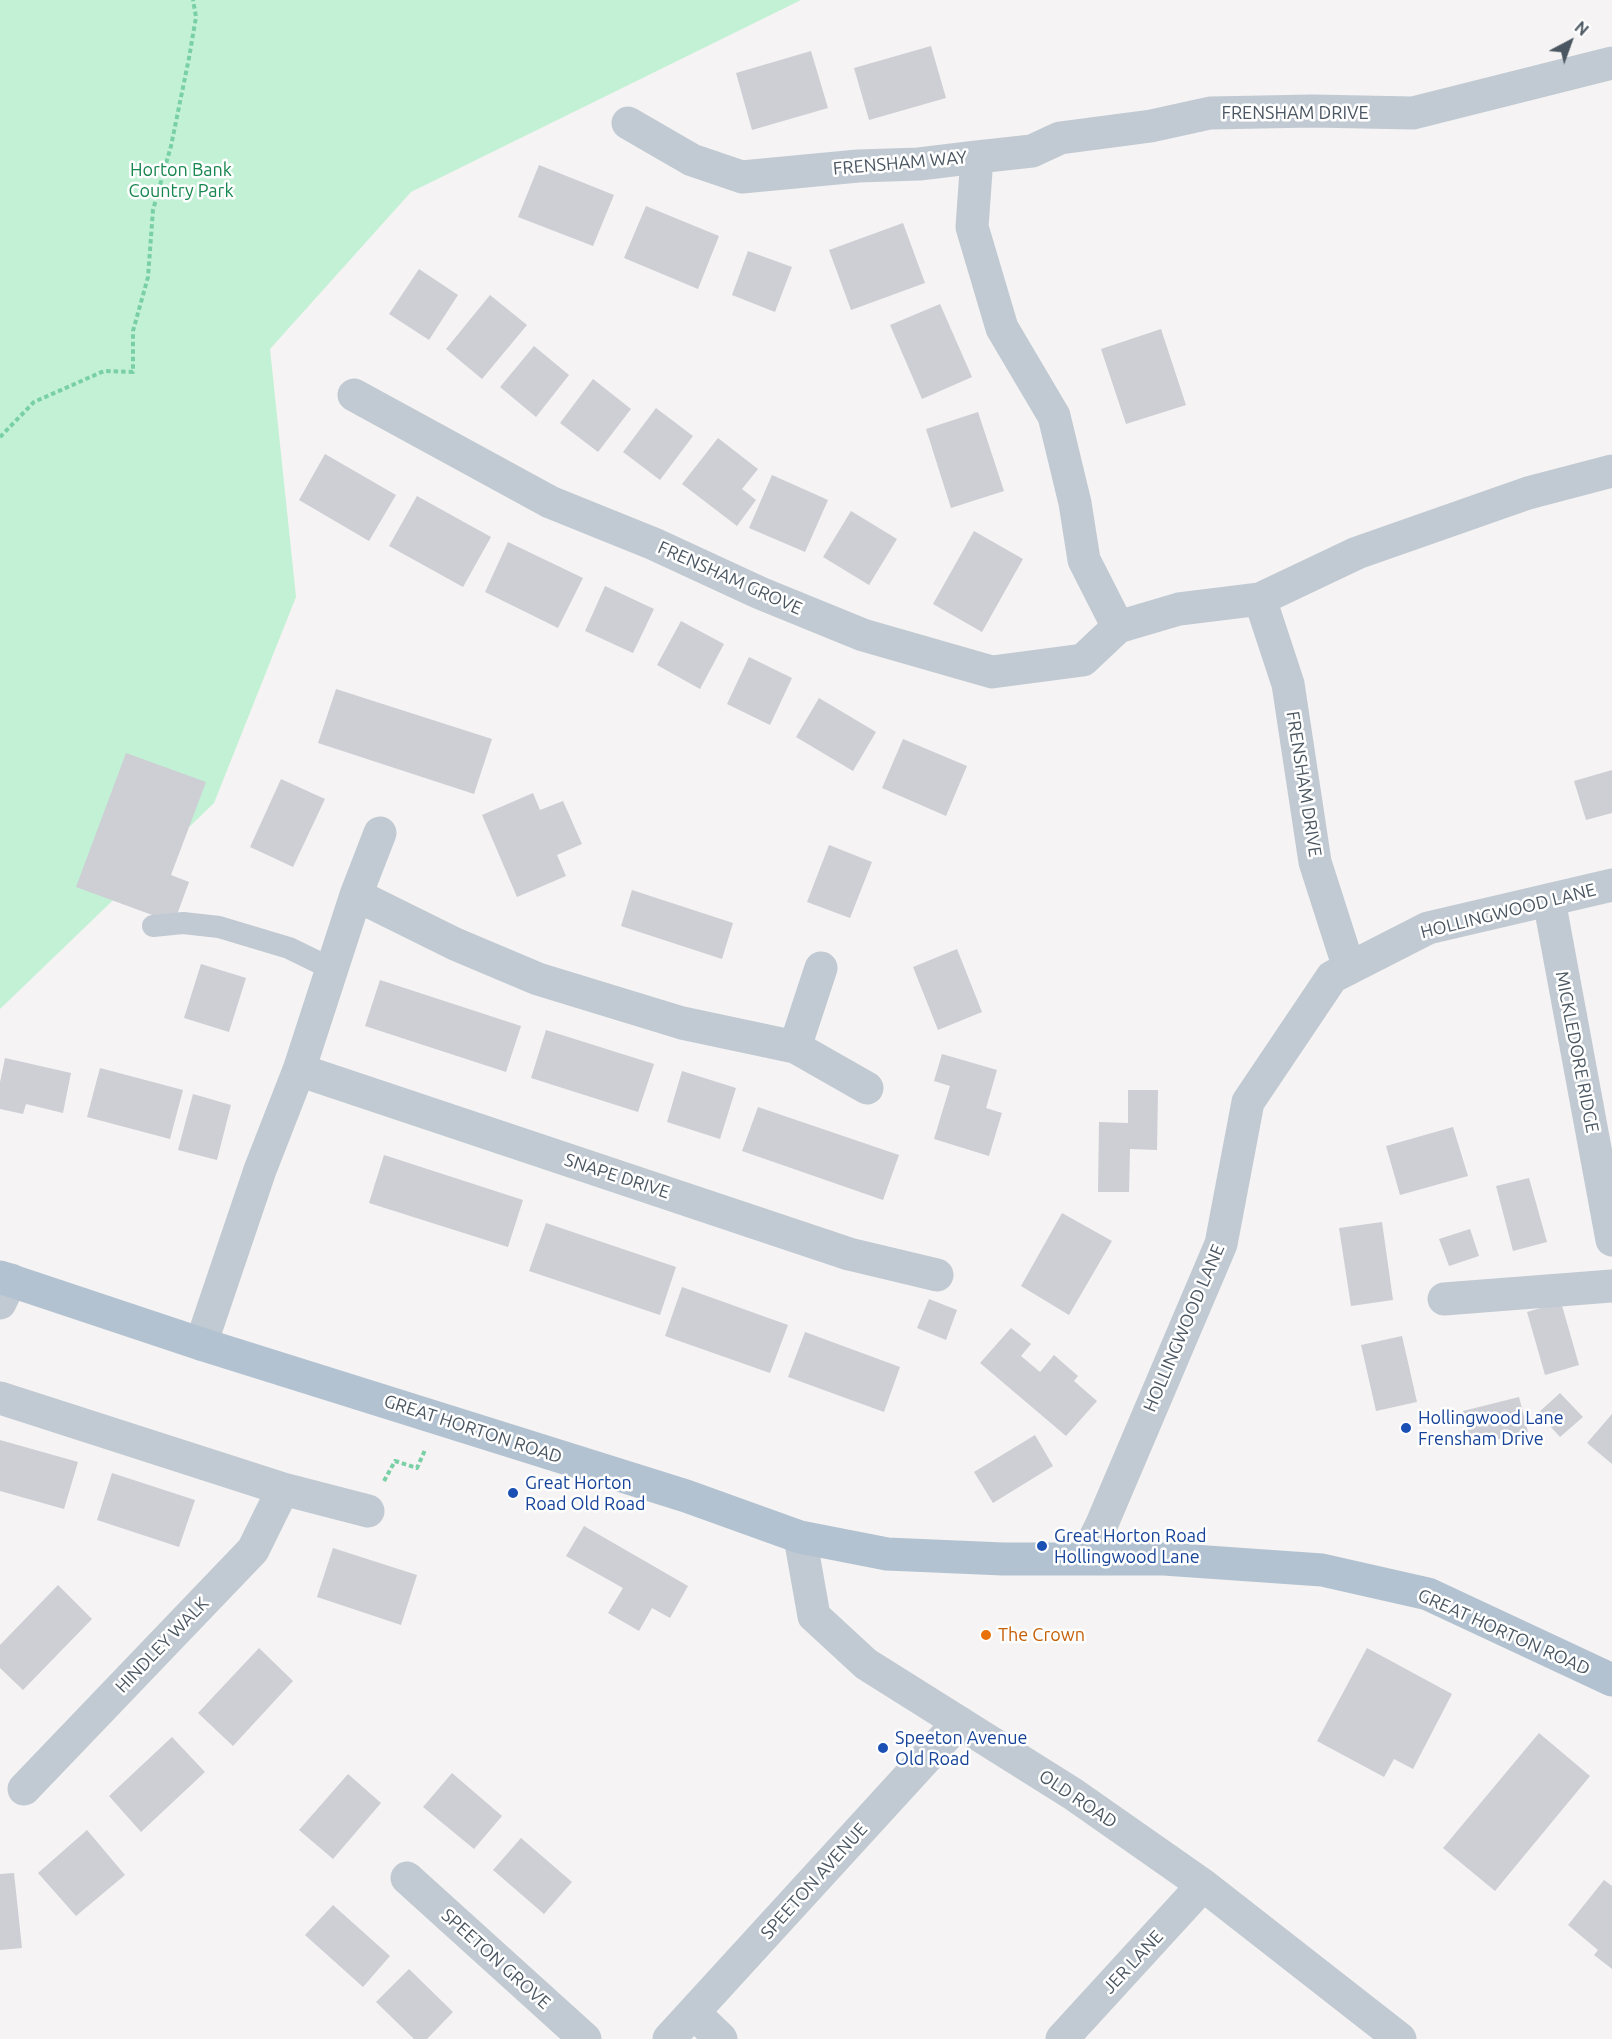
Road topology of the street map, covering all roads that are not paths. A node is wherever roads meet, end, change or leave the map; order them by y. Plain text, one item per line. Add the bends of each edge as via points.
1 (1612, 63) edge
2 (627, 123) dead end
3 (977, 157) junction
4 (354, 395) dead end
5 (1612, 471) edge
6 (1260, 599) junction
7 (1118, 627) junction
8 (380, 833) dead end
9 (1612, 885) edge
10 (356, 895) junction
11 (1549, 900) junction
12 (153, 926) dead end
13 (821, 968) dead end
14 (1349, 968) junction
15 (332, 969) junction
16 (795, 1047) junction
17 (299, 1070) junction
18 (867, 1088) dead end
19 (1612, 1240) edge
20 (936, 1275) dead end
21 (1612, 1286) edge
22 (4, 1287) edge
23 (1444, 1299) dead end
24 (201, 1344) junction
25 (0, 1398) edge
26 (283, 1490) junction
27 (368, 1511) road end
28 (800, 1537) junction
29 (1085, 1558) junction
30 (1612, 1680) edge
31 (959, 1722) junction
32 (24, 1789) dead end
33 (407, 1878) dead end
34 (1203, 1885) junction
35 (694, 2013) junction
36 (585, 2039) edge
37 (669, 2039) edge
38 (721, 2039) edge
39 (1062, 2039) edge
40 (1400, 2039) edge

1 - 3 street, FRENSHAM DRIVE via 1413,113 1210,113 1151,126 1060,138 1032,151
2 - 3 street, FRENSHAM WAY via 692,160 742,177
3 - 7 street, FRENSHAM WAY via 972,227 1002,328 1054,416 1084,560
4 - 7 street, FRENSHAM GROVE via 550,502 863,635 992,672 1083,660
5 - 6 street via 1528,493 1358,553
6 - 7 street, FRENSHAM GROVE via 1179,609
6 - 14 street, FRENSHAM DRIVE via 1288,684 1315,862
8 - 10 street
9 - 11 street, HOLLINGWOOD LANE
10 - 15 street
10 - 16 street via 455,944 538,979 682,1023
11 - 14 street, HOLLINGWOOD LANE via 1428,928
11 - 19 street, MICKLEDORE RIDGE
12 - 15 lane via 183,923 219,927 289,948
13 - 16 street
14 - 29 street, HOLLINGWOOD LANE via 1332,977 1248,1102 1221,1244
15 - 17 street
16 - 18 street
17 - 20 street, SNAPE DRIVE via 849,1254
17 - 24 street via 260,1170
21 - 23 street
22 - 24 main road, GREAT HORTON ROAD
24 - 28 main road, GREAT HORTON ROAD via 686,1496
25 - 26 street
26 - 27 street
26 - 32 street, HINDLEY WALK via 254,1550
28 - 29 main road, GREAT HORTON ROAD via 887,1554
28 - 31 street, OLD ROAD via 814,1616 866,1664
29 - 30 main road, GREAT HORTON ROAD via 1164,1558 1322,1570 1428,1594
31 - 34 street, OLD ROAD via 1073,1794
31 - 35 street, SPEETON AVENUE
33 - 36 street, SPEETON GROVE
34 - 39 street, JER LANE
34 - 40 street, OLD ROAD
35 - 37 street, SPEETON AVENUE
35 - 38 street

